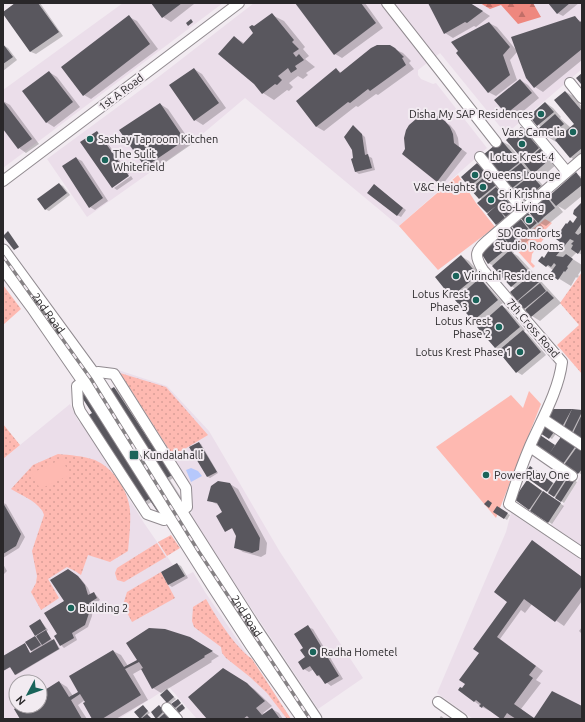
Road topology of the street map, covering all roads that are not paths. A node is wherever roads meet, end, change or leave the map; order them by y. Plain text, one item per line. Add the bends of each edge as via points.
1 (239, 3) edge
2 (387, 3) edge
3 (570, 84) dead end
4 (582, 98) edge
5 (524, 120) dead end
6 (496, 142) dead end
7 (480, 157) dead end
8 (582, 159) edge
9 (567, 172) junction
10 (3, 180) edge
11 (522, 209) junction
12 (3, 252) edge
13 (3, 266) edge
14 (88, 378) junction
15 (543, 419) junction
16 (582, 445) edge
17 (530, 447) junction
18 (572, 476) dead end
19 (175, 514) junction
20 (582, 552) edge
21 (219, 583) junction
22 (438, 702) dead end
23 (168, 708) dead end
24 (177, 719) edge
25 (304, 719) edge
26 (316, 719) edge
27 (462, 719) edge

1 - 10 street, 1st A Road
2 - 6 street
3 - 4 street
5 - 9 street
7 - 11 street
8 - 9 street, 7th Cross Road
9 - 11 street, 7th Cross Road
11 - 15 street, 7th Cross Road via 478,250 476,256 483,270 562,362 559,379
12 - 14 main road, 2nd Road
13 - 14 main road, 2nd Road
14 - 19 main road, 2nd Road
14 - 19 street via 77,386 80,410 147,514 164,520
14 - 19 street via 98,372 114,374 186,488 187,507
15 - 16 street
15 - 17 street, 7th Cross Road
17 - 18 street
17 - 20 street, 7th Cross Road via 509,504
19 - 21 main road, 2nd Road
21 - 25 main road, 2nd Road via 252,645
21 - 26 main road, 2nd Road
22 - 27 street
23 - 24 street

